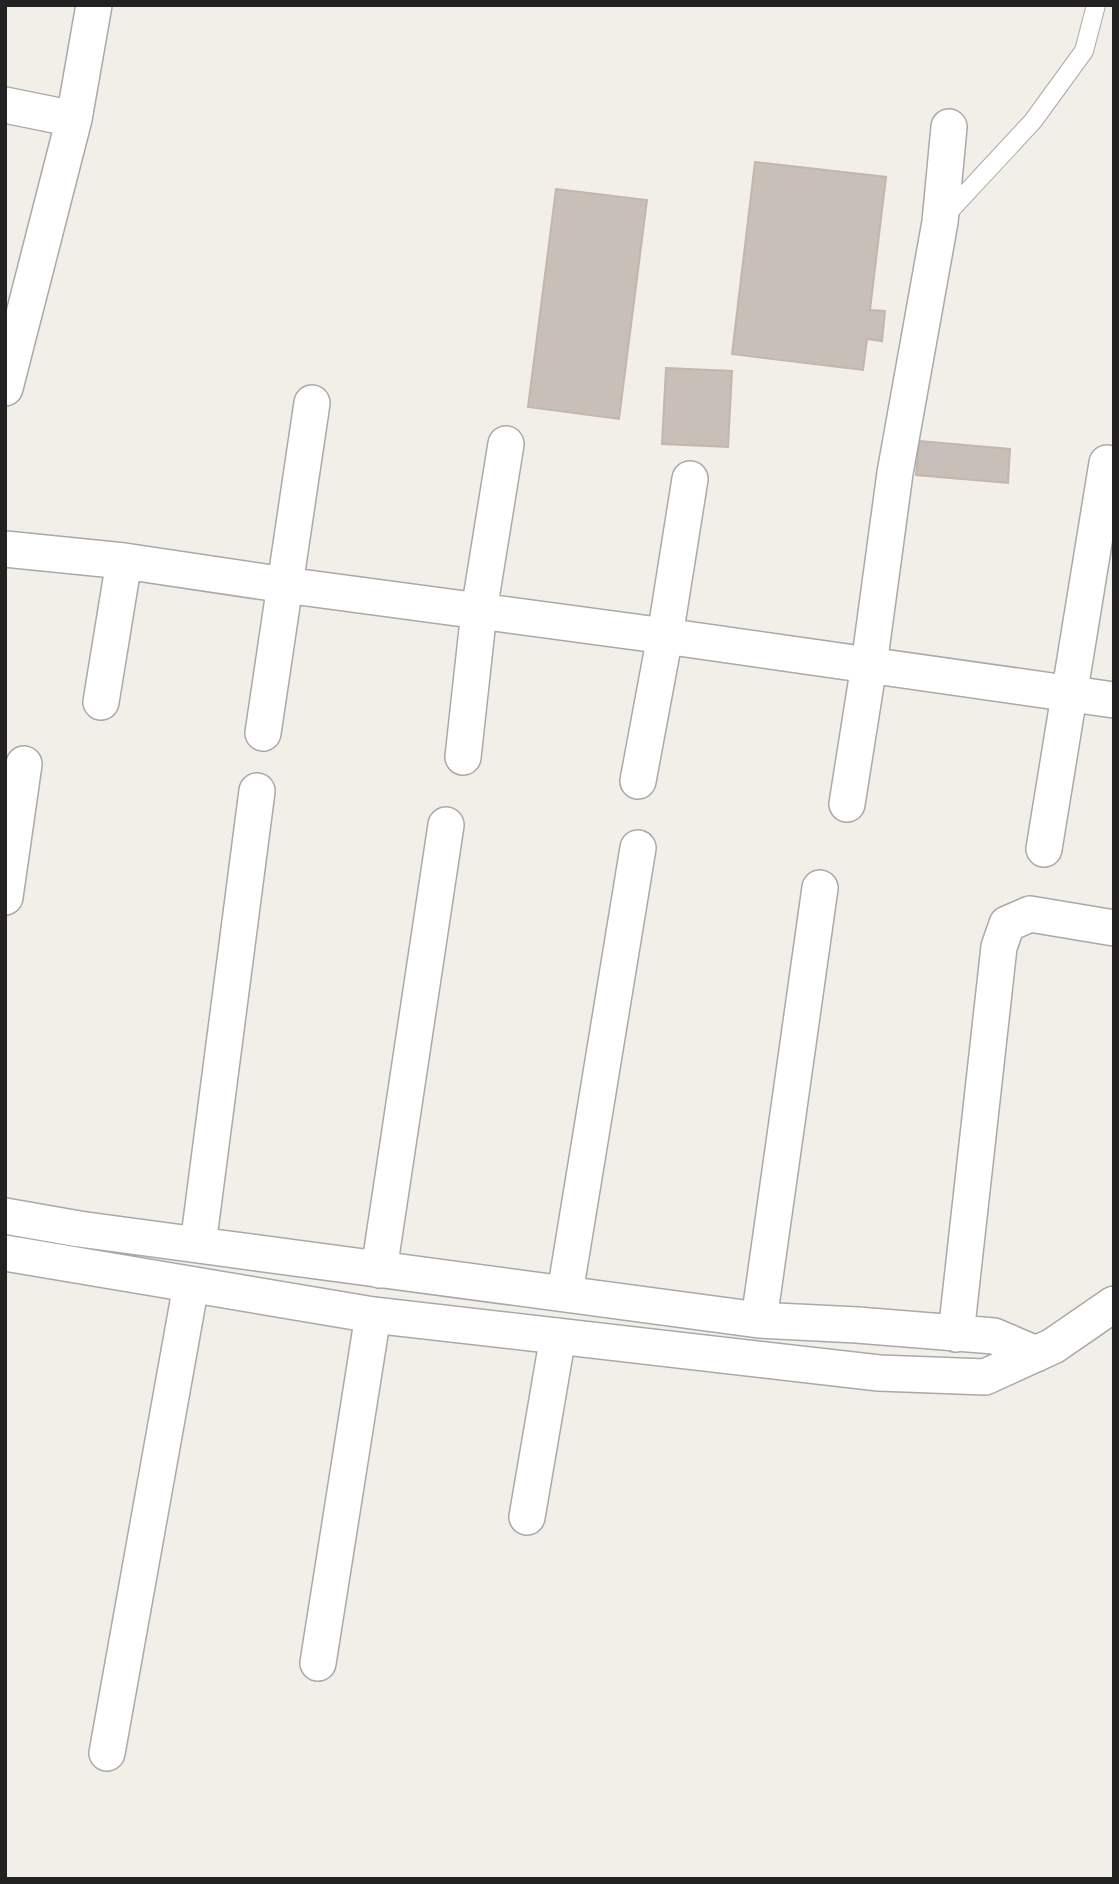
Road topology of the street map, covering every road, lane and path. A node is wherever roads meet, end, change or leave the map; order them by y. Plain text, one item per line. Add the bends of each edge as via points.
1 (94, 5) edge
2 (1096, 5) edge
3 (5, 105) edge
4 (74, 119) junction
5 (949, 127) dead end
6 (940, 222) junction
7 (5, 388) edge
8 (312, 403) dead end
9 (506, 444) dead end
10 (1107, 463) dead end
11 (690, 479) dead end
12 (5, 549) edge
13 (124, 561) junction
14 (285, 585) junction
15 (479, 611) junction
16 (664, 636) junction
17 (869, 665) junction
18 (1069, 694) junction
19 (1114, 701) edge
20 (101, 702) dead end
21 (262, 733) dead end
22 (463, 757) dead end
23 (24, 764) dead end
24 (638, 781) dead end
25 (257, 792) dead end
26 (847, 804) dead end
27 (446, 825) dead end
28 (638, 848) dead end
29 (1044, 849) dead end
30 (820, 888) dead end
31 (5, 897) edge
32 (1114, 928) edge
33 (5, 1216) edge
34 (79, 1229) junction
35 (198, 1245) junction
36 (5, 1253) edge
37 (73, 1264) junction
38 (379, 1270) junction
39 (478, 1282) junction
40 (191, 1285) junction
41 (565, 1293) junction
42 (1114, 1304) edge
43 (373, 1315) junction
44 (760, 1320) junction
45 (857, 1325) junction
46 (472, 1326) junction
47 (956, 1334) junction
48 (558, 1336) junction
49 (1036, 1354) junction
50 (854, 1370) junction
51 (527, 1517) dead end
52 (318, 1663) dead end
53 (107, 1753) dead end

1 - 4 street
2 - 6 lane via 1084,51 1033,121
3 - 4 street
4 - 7 street
5 - 6 street
6 - 17 street via 895,473
8 - 14 street
9 - 15 street
10 - 18 street
11 - 16 street
12 - 13 street
13 - 14 street
13 - 20 street
14 - 15 street
14 - 21 street
15 - 16 street
15 - 22 street
16 - 17 street
16 - 24 street
17 - 18 street
17 - 26 street
18 - 19 street
18 - 29 street
23 - 31 street
25 - 35 street
27 - 38 street
28 - 41 street
30 - 44 street
32 - 47 street via 1030,914 1007,924 999,947
33 - 34 street
34 - 35 street
34 - 37 street
35 - 38 street
36 - 37 street
37 - 40 street
38 - 39 street
39 - 41 street
39 - 46 street
40 - 43 street
40 - 53 street
41 - 44 street
42 - 49 street
43 - 46 street
43 - 52 street
44 - 45 street
45 - 47 street
45 - 50 street
46 - 48 street
47 - 49 street via 994,1336
48 - 50 street
48 - 51 street
49 - 50 street via 985,1377

